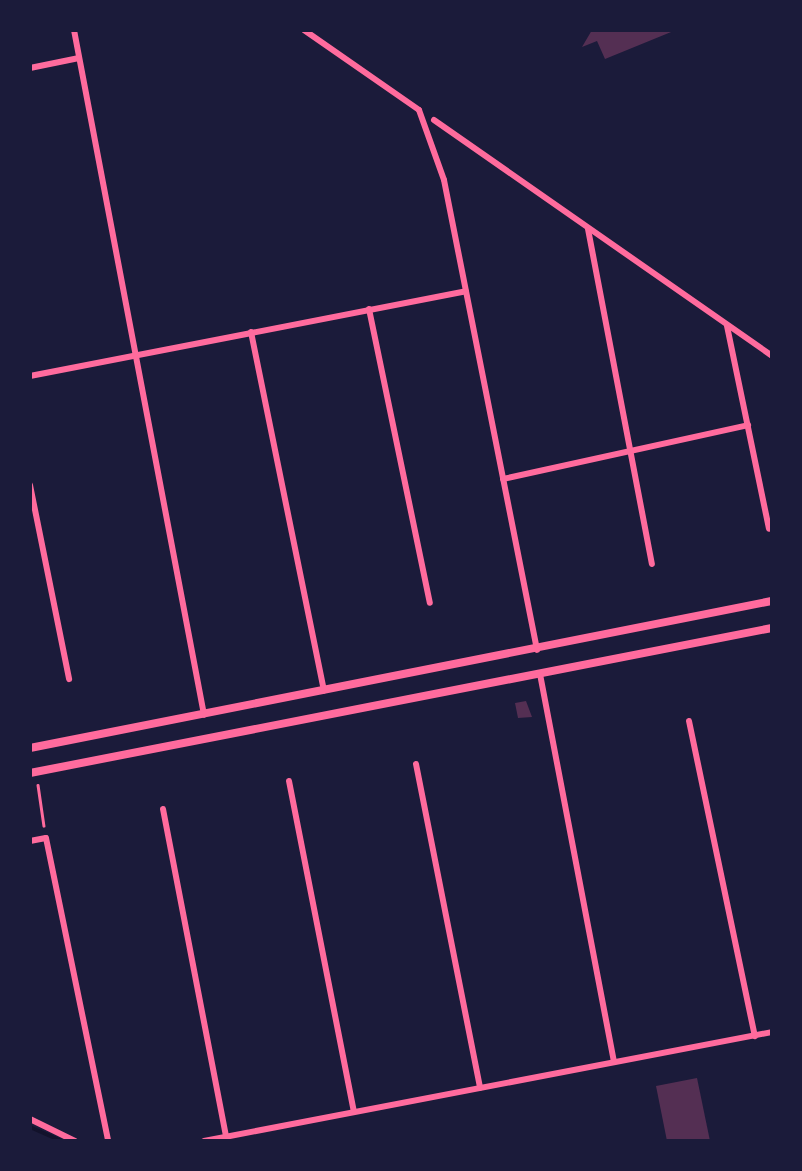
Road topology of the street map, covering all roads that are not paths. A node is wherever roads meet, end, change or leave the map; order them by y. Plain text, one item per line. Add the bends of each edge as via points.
1 (74, 30) edge
2 (304, 30) edge
3 (79, 58) junction
4 (30, 68) edge
5 (434, 120) dead end
6 (588, 227) junction
7 (466, 291) junction
8 (370, 310) junction
9 (727, 324) junction
10 (251, 332) junction
11 (136, 355) junction
12 (772, 356) edge
13 (30, 376) edge
14 (748, 426) junction
15 (630, 451) junction
16 (503, 478) junction
17 (30, 485) edge
18 (769, 529) dead end
19 (652, 564) dead end
20 (772, 601) edge
21 (430, 603) dead end
22 (772, 628) edge
23 (537, 651) junction
24 (540, 674) junction
25 (69, 679) dead end
26 (324, 692) junction
27 (204, 715) junction
28 (689, 721) dead end
29 (30, 748) edge
30 (416, 764) dead end
31 (33, 773) edge
32 (288, 781) dead end
33 (163, 809) dead end
34 (30, 841) edge
35 (772, 1032) edge
36 (754, 1036) junction
37 (614, 1062) junction
38 (480, 1088) junction
39 (354, 1112) junction
40 (30, 1119) edge
41 (226, 1137) junction
42 (75, 1141) edge
43 (108, 1141) edge
44 (204, 1141) edge

1 - 3 street
2 - 7 street via 419,110
3 - 4 street
3 - 11 street
5 - 6 street
6 - 9 street
6 - 15 street
7 - 8 street
7 - 16 street
8 - 10 street
8 - 21 street
9 - 12 street
9 - 14 street
10 - 11 street
10 - 26 street
11 - 13 street
11 - 27 street
14 - 15 street
14 - 18 street
15 - 16 street
15 - 19 street
16 - 23 street
17 - 25 street
20 - 23 street
22 - 24 street
23 - 24 street
23 - 26 street
24 - 31 street
24 - 37 street
26 - 27 street
27 - 29 street
28 - 36 street
30 - 38 street
32 - 39 street
33 - 41 street
34 - 43 street via 46,838
35 - 36 street
36 - 37 street
37 - 38 street
38 - 39 street
39 - 41 street
40 - 42 street
41 - 44 street

